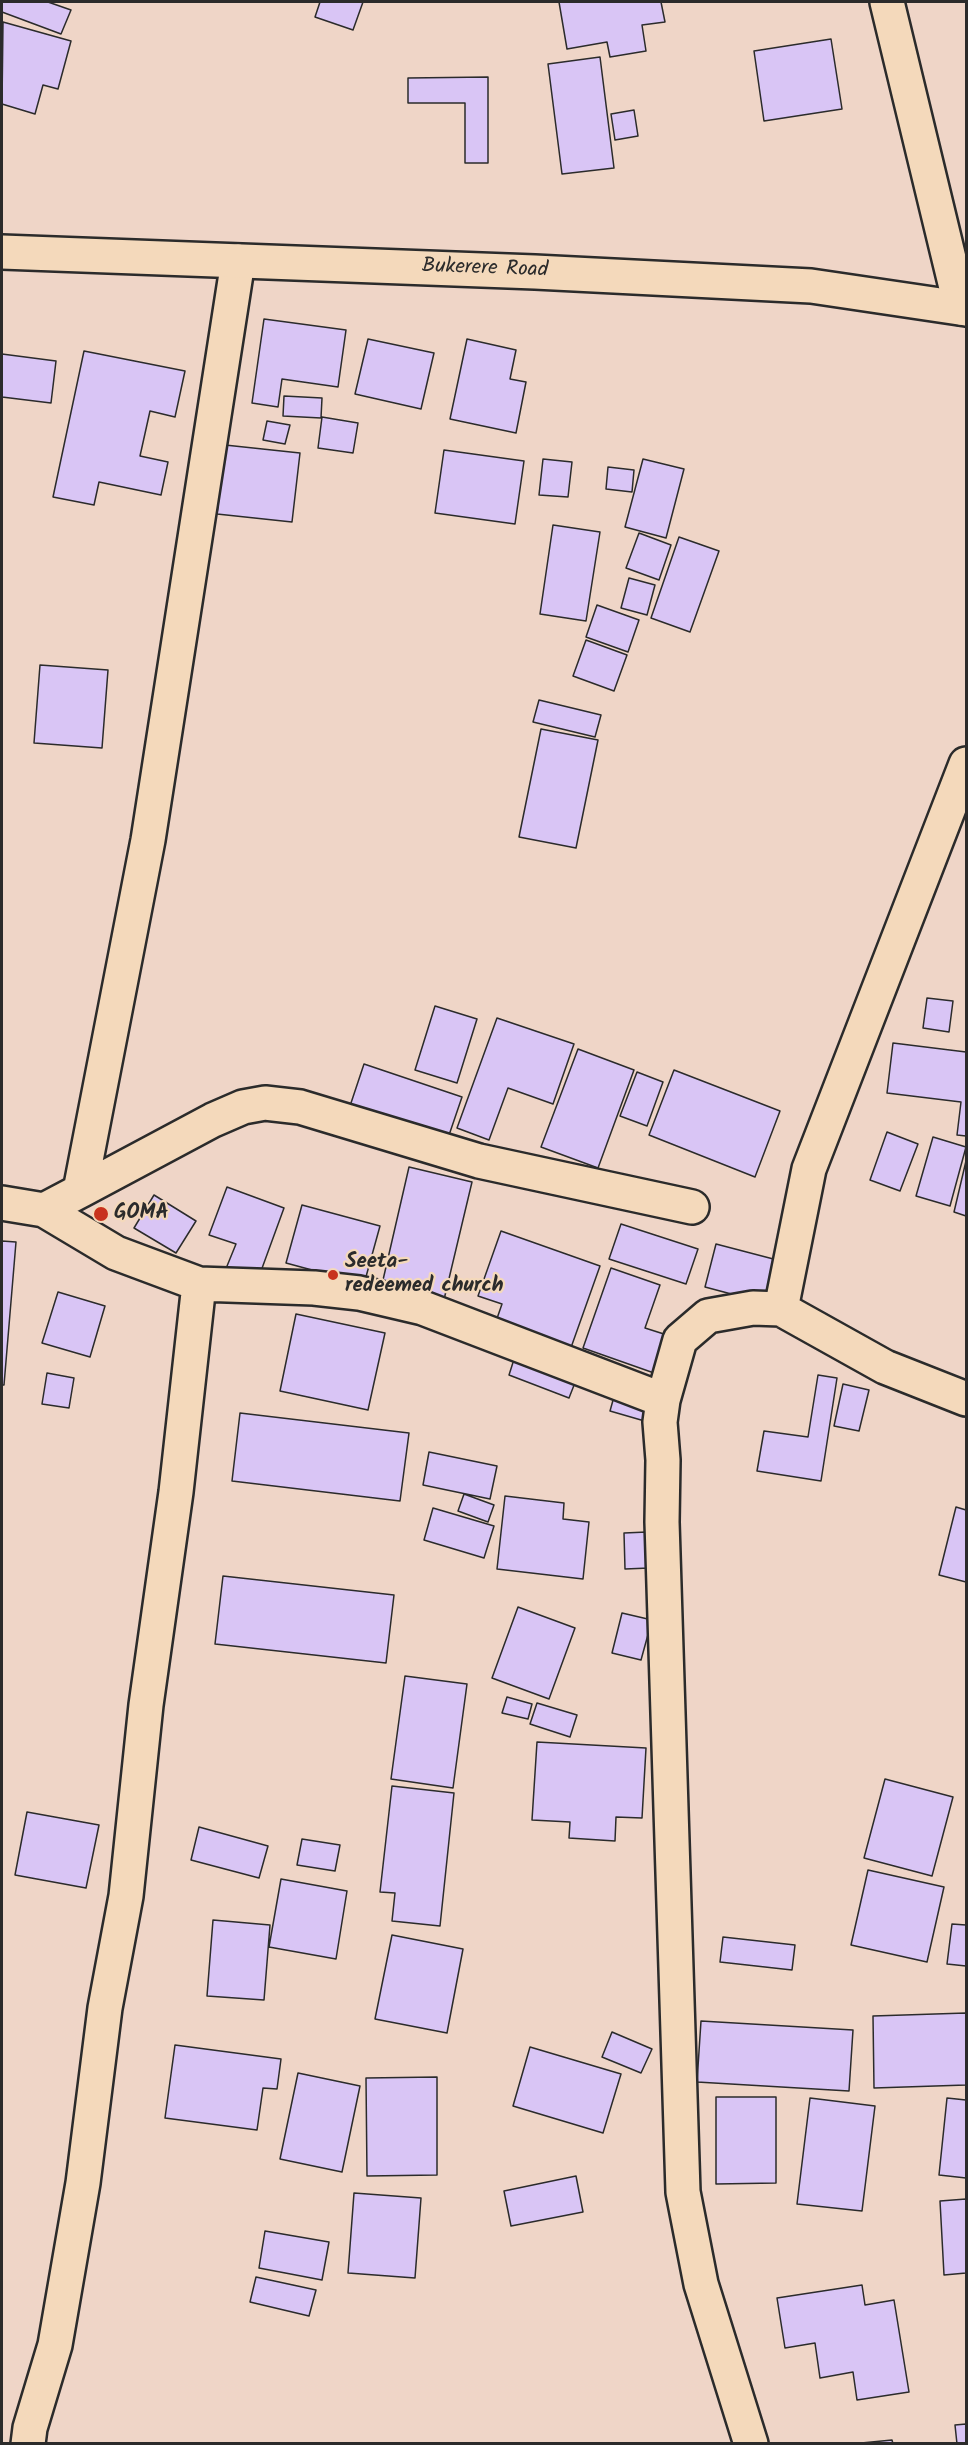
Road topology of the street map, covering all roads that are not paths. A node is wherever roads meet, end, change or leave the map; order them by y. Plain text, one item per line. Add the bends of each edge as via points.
1 (886, 2) edge
2 (2, 252) edge
3 (238, 261) junction
4 (964, 308) edge
5 (966, 764) edge
6 (80, 1191) junction
7 (2, 1203) edge
8 (692, 1207) dead end
9 (44, 1210) junction
10 (199, 1284) junction
11 (781, 1309) junction
12 (663, 1400) junction
13 (966, 1400) edge
14 (28, 2444) edge
15 (751, 2444) edge

1 - 4 street
2 - 3 street, Bukerere Road
3 - 4 street, Bukerere Road via 811,286
3 - 6 street via 148,840
5 - 11 street via 808,1169
6 - 8 street via 213,1119 265,1103 300,1107 479,1161
6 - 9 street
7 - 9 street
9 - 10 street via 116,1253
10 - 12 street via 325,1289 423,1308
10 - 14 street via 126,1896 105,2008 83,2183 55,2345
11 - 12 street via 753,1308 708,1316 680,1340
11 - 13 street via 885,1367
12 - 15 street via 662,1522 683,2192 701,2284

